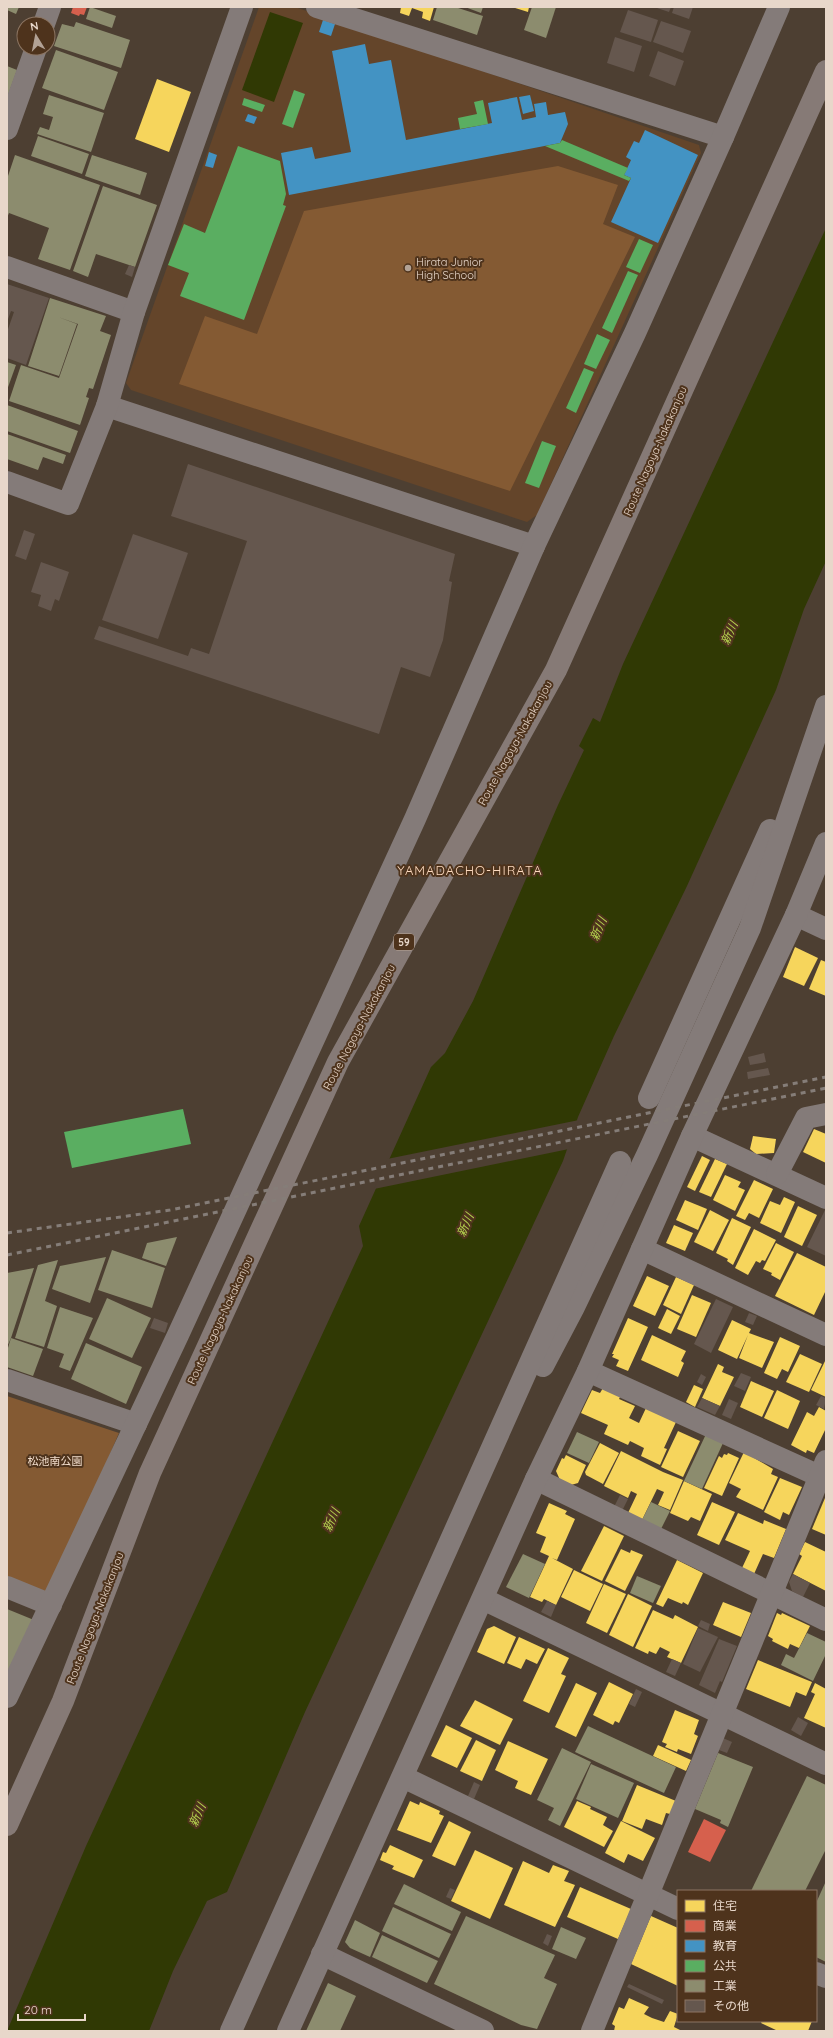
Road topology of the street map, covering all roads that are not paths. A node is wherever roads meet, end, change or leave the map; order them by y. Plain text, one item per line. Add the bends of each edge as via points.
1 (242, 7) edge
2 (317, 7) edge
3 (779, 7) edge
4 (33, 56) edge
5 (826, 71) edge
6 (7, 129) edge
7 (723, 137) junction
8 (7, 267) edge
9 (134, 312) junction
10 (107, 406) junction
11 (7, 482) edge
12 (534, 546) junction
13 (826, 706) edge
14 (826, 843) edge
15 (796, 915) junction
16 (826, 929) edge
17 (649, 1098) dead end
18 (826, 1114) edge
19 (692, 1136) junction
20 (620, 1162) dead end
21 (777, 1174) junction
22 (826, 1198) edge
23 (642, 1249) junction
24 (826, 1334) edge
25 (588, 1370) junction
26 (7, 1380) edge
27 (136, 1424) junction
28 (824, 1472) edge
29 (536, 1479) junction
30 (444, 1555) junction
31 (7, 1587) edge
32 (772, 1594) junction
33 (483, 1599) junction
34 (51, 1605) junction
35 (826, 1620) edge
36 (7, 1697) edge
37 (721, 1715) junction
38 (826, 1764) edge
39 (403, 1777) junction
40 (7, 1825) edge
41 (649, 1895) junction
42 (677, 1909) edge
43 (322, 1954) junction
44 (231, 2031) edge
45 (288, 2031) edge
46 (483, 2031) edge
47 (592, 2031) edge

1 - 9 street
2 - 7 street
3 - 7 street
4 - 6 street
5 - 40 main road, Route Nagoya-Nakakanjou / 59 via 556,670 338,1062 150,1473 63,1702
7 - 12 street via 635,333
8 - 9 street
9 - 10 street
10 - 11 street via 68,504
10 - 12 street
12 - 27 street via 415,819
13 - 17 street
13 - 30 street via 750,928 647,1155 573,1309
14 - 15 street
15 - 16 street
15 - 19 street
18 - 21 street via 806,1118
19 - 21 street
19 - 23 street
20 - 30 street
21 - 22 street
23 - 24 street
23 - 25 street
25 - 28 street
25 - 29 street
26 - 27 street
27 - 34 street
28 - 32 street
29 - 32 street
29 - 33 street
30 - 44 street
31 - 34 street
32 - 35 street
32 - 37 street
33 - 37 street
33 - 39 street
34 - 36 street
37 - 38 street
37 - 41 street
39 - 41 street
39 - 43 street
41 - 42 street
41 - 47 street
43 - 45 street
43 - 46 street

